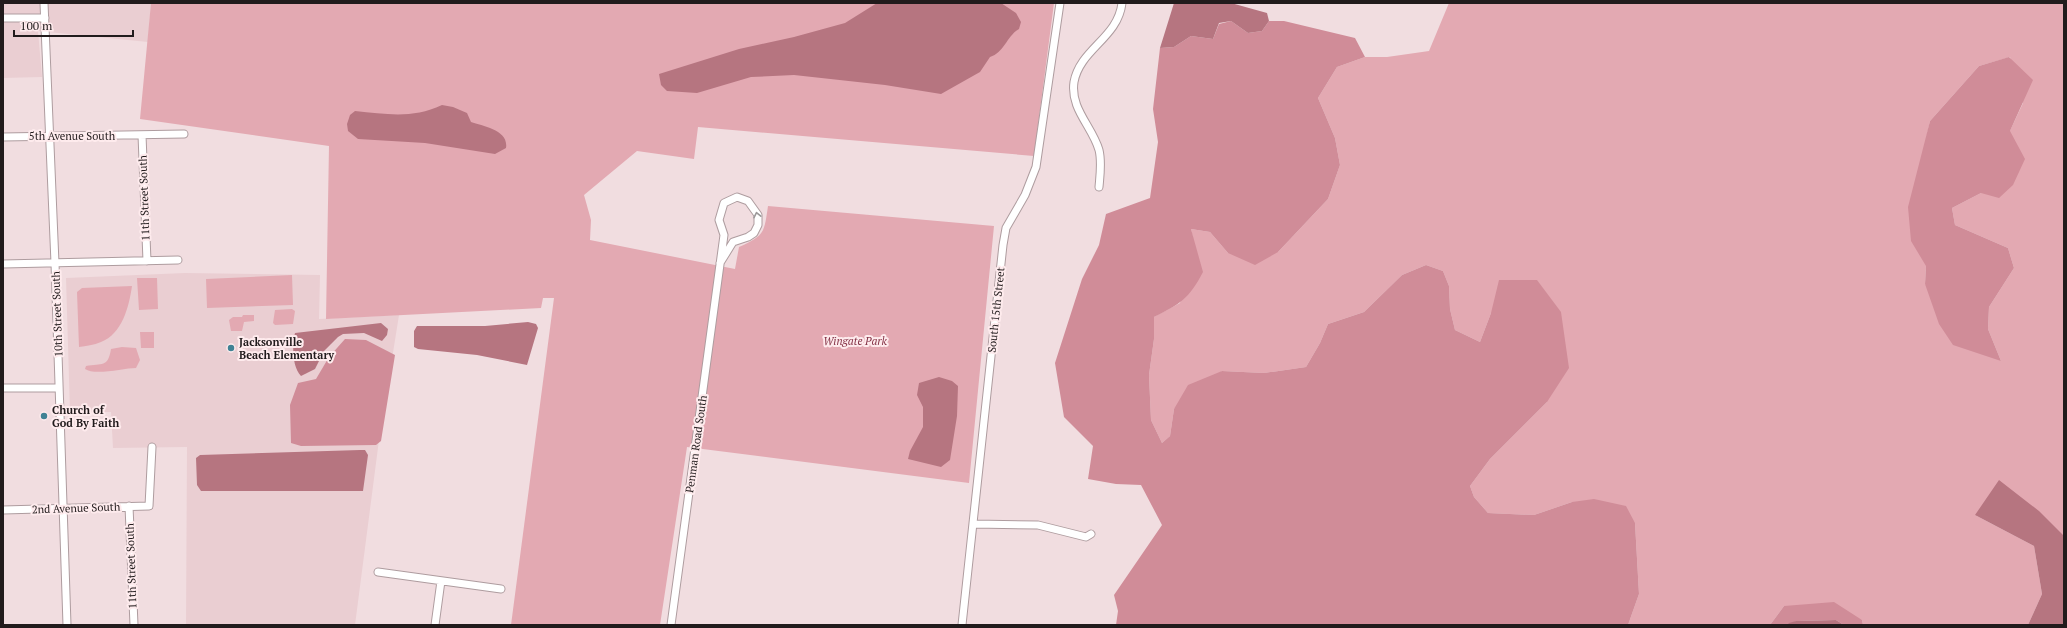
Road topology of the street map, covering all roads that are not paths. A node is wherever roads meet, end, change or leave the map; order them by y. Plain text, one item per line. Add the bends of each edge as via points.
1 (44, 3) edge
2 (1060, 3) edge
3 (1122, 3) edge
4 (3, 18) edge
5 (45, 18) junction
6 (184, 134) dead end
7 (49, 135) junction
8 (142, 135) junction
9 (3, 137) edge
10 (1099, 187) dead end
11 (720, 227) junction
12 (739, 238) junction
13 (178, 260) dead end
14 (147, 261) junction
15 (55, 263) junction
16 (720, 263) junction
17 (3, 264) edge
18 (3, 388) edge
19 (59, 388) junction
20 (152, 447) dead end
21 (129, 506) junction
22 (62, 508) junction
23 (3, 510) edge
24 (974, 524) junction
25 (1091, 534) dead end
26 (378, 572) dead end
27 (441, 581) junction
28 (501, 590) dead end
29 (67, 625) edge
30 (134, 625) edge
31 (435, 625) edge
32 (671, 625) edge
33 (962, 625) edge

1 - 5 street, 10th Street South
2 - 24 street, South 15th Street via 1036,167 1025,195 1006,228 1003,245
3 - 10 street via 1121,14 1114,27 1081,65 1074,84 1075,100 1080,114 1099,150
4 - 5 street
5 - 7 street, 10th Street South
6 - 8 street, 5th Avenue South
7 - 8 street, 5th Avenue South
7 - 9 street, 5th Avenue South
7 - 15 street, 10th Street South
8 - 14 street, 11th Street South
11 - 12 street via 726,233
12 -> 11 street, Penman Road South via 748,237 758,225 758,215 748,201 737,197 724,203 718,220
11 - 16 street, Penman Road South via 724,235
12 - 16 street, Penman Road South via 729,246
13 - 14 street
14 - 15 street
15 - 17 street
15 - 19 street, 10th Street South
16 - 32 street, Penman Road South
18 - 19 street
19 - 22 street, 10th Street South
20 - 21 street, 2nd Avenue South via 149,506
21 - 22 street, 2nd Avenue South
21 - 30 street, 11th Street South
22 - 23 street, 2nd Avenue South
22 - 29 street, 10th Street South
24 - 25 street via 1038,525 1086,537
24 - 33 street, South 15th Street
26 - 27 street
27 - 28 street
27 - 31 street

